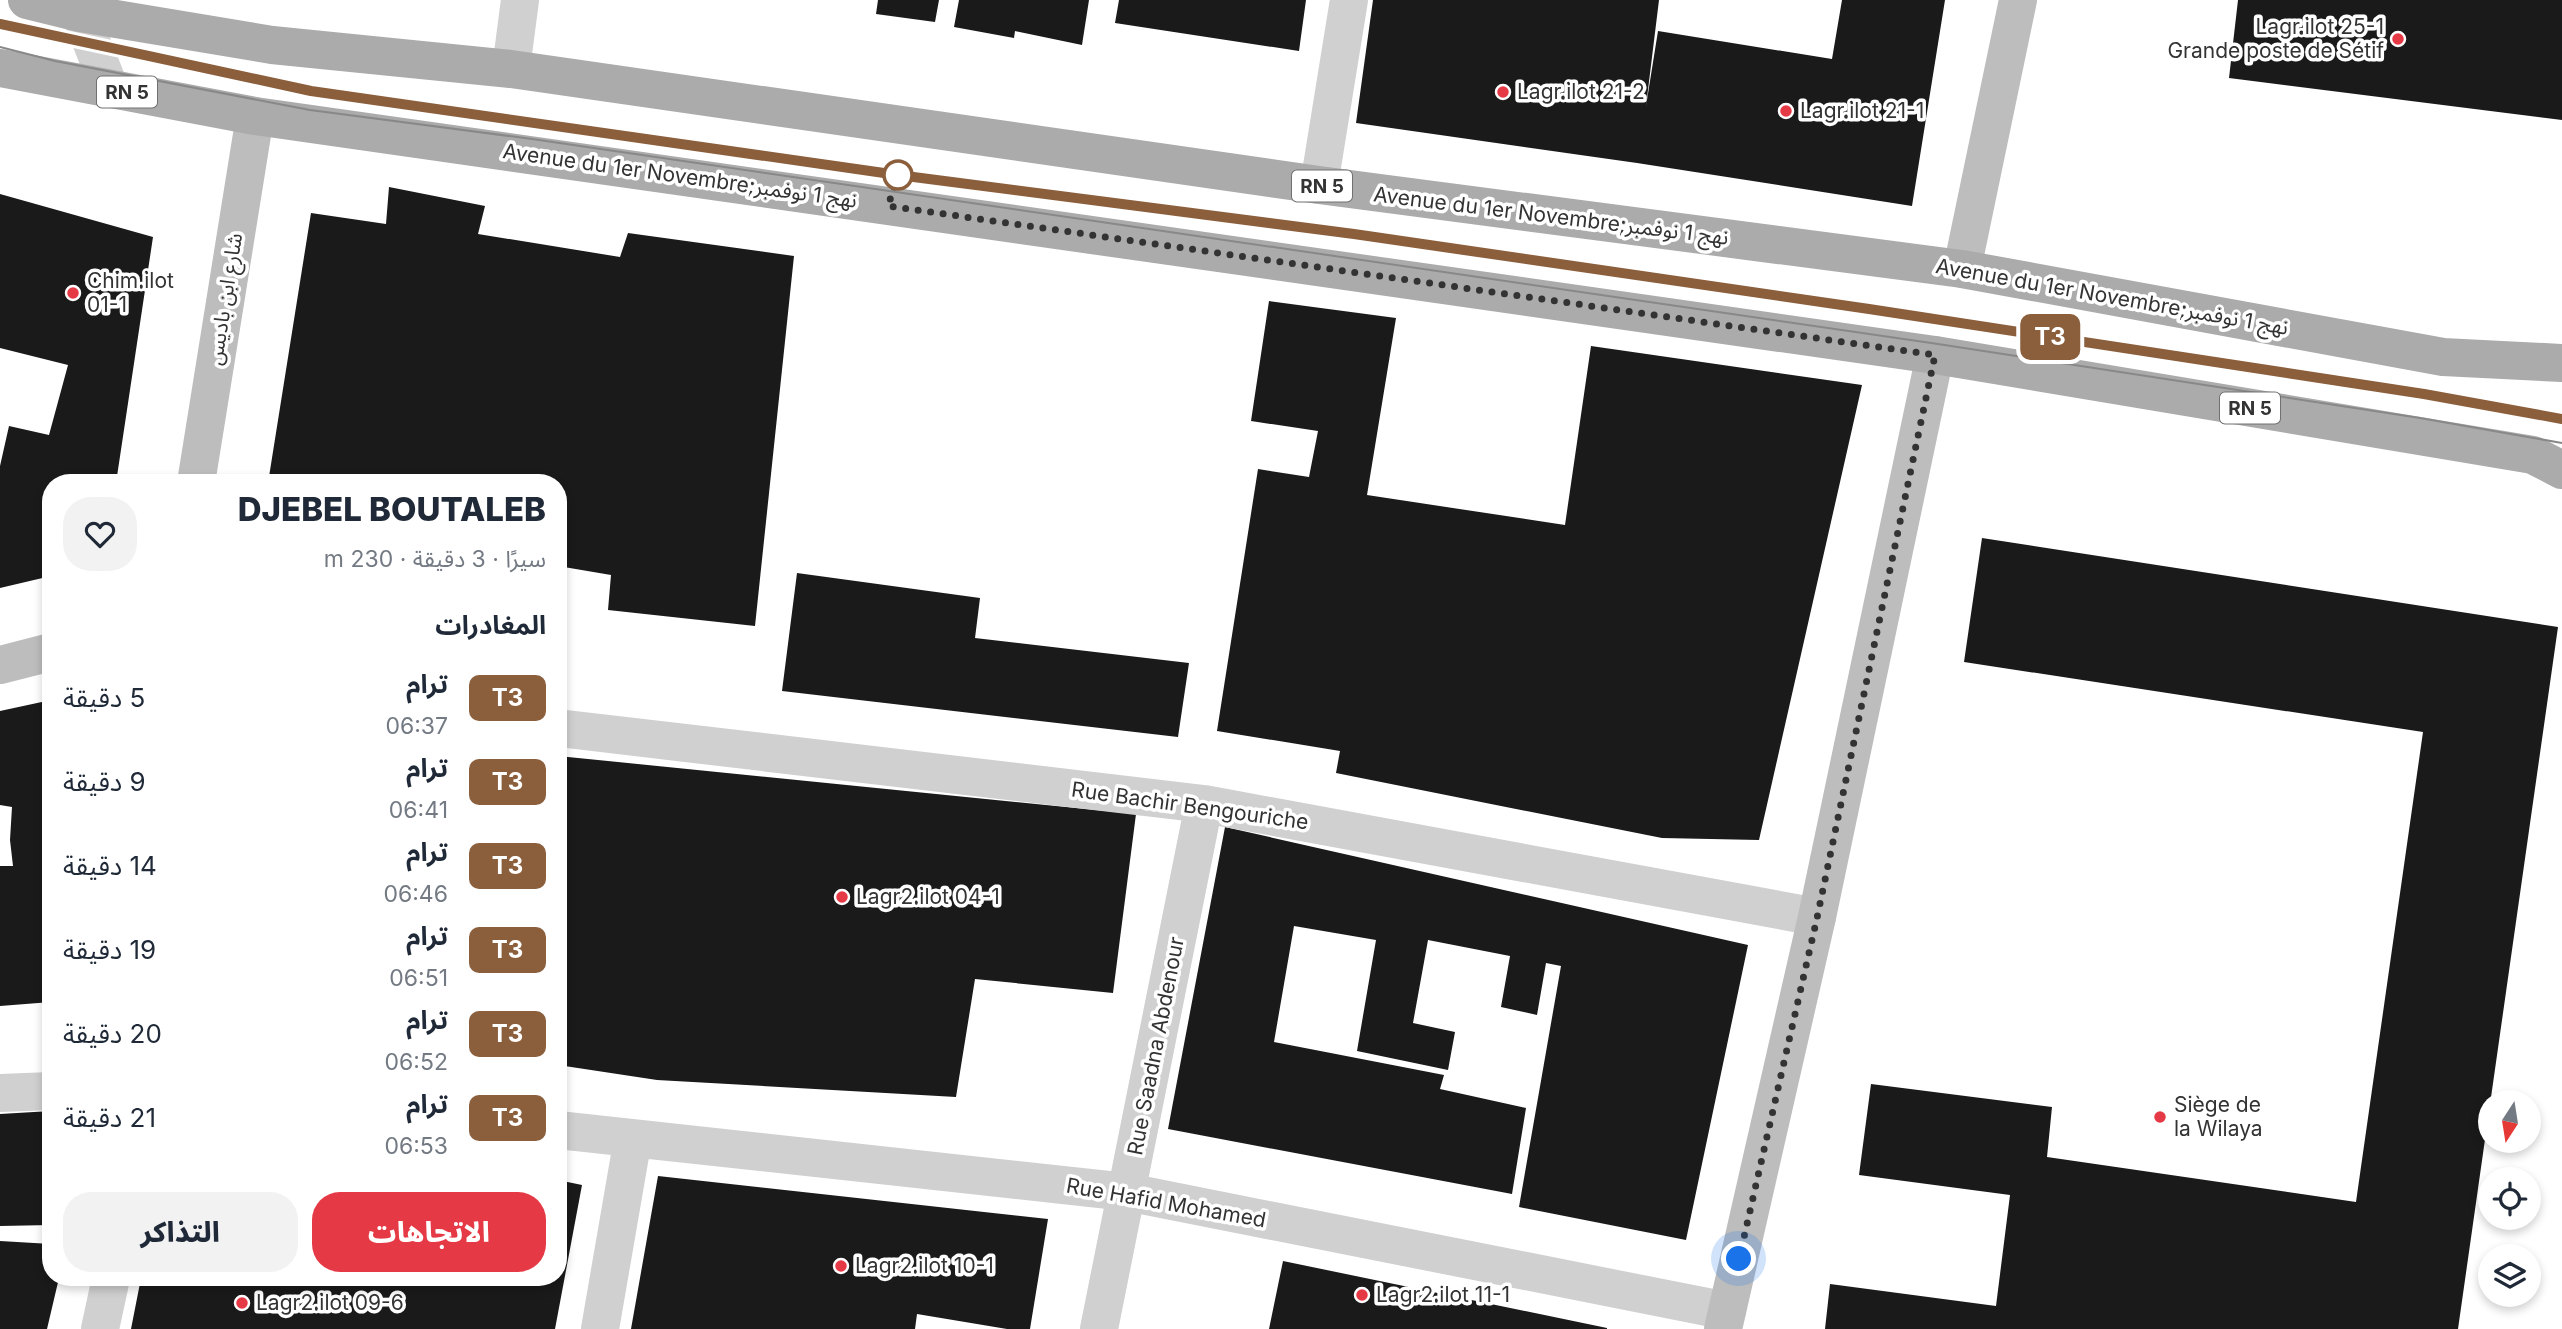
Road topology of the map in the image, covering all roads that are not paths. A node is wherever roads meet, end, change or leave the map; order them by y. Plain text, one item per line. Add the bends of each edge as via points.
1 (27, 0) edge
2 (520, 0) edge
3 (1349, 0) edge
4 (2018, 0) edge
5 (80, 7) edge
6 (0, 68) edge
7 (511, 69) junction
8 (110, 89) junction
9 (255, 116) junction
10 (1319, 185) junction
11 (1962, 269) junction
12 (1935, 355) junction
13 (2562, 363) edge
14 (2562, 470) edge
15 (197, 474) edge
16 (42, 654) edge
17 (0, 665) edge
18 (567, 728) edge
19 (1205, 804) junction
20 (1817, 918) junction
21 (42, 1091) edge
22 (0, 1093) edge
23 (567, 1131) edge
24 (633, 1138) junction
25 (1127, 1192) junction
26 (109, 1286) edge
27 (1725, 1320) edge
28 (100, 1329) edge
29 (600, 1329) edge
30 (1100, 1329) edge

1 - 5 main road, RN 5
2 - 7 street
3 - 10 street
4 - 11 street
5 - 7 main road, Avenue du 1er Novembre;نهج 1 نوفمبر / RN 5 via 272,45
5 - 8 street
6 - 8 main road, Avenue du 1er Novembre;نهج 1 نوفمبر / RN 5
7 - 10 main road, Avenue du 1er Novembre;نهج 1 نوفمبر / RN 5
8 - 9 main road, Avenue du 1er Novembre;نهج 1 نوفمبر / RN 5
9 - 12 main road, Avenue du 1er Novembre;نهج 1 نوفمبر / RN 5
9 - 15 street, شارع ابن باديس
10 - 11 main road, Avenue du 1er Novembre;نهج 1 نوفمبر / RN 5
11 - 13 main road, Avenue du 1er Novembre;نهج 1 نوفمبر / RN 5 via 2443,357
12 - 14 main road, Avenue du 1er Novembre;نهج 1 نوفمبر / RN 5 via 2533,455
12 - 20 street
16 - 17 street
18 - 19 street, Rue Bachir Bengouriche
19 - 20 street, Rue Bachir Bengouriche
19 - 25 street, Rue Saadna Abdenour
20 - 27 street
21 - 22 street
23 - 24 street, Rue Hafid Mohamed
24 - 25 street, Rue Hafid Mohamed
24 - 29 street
25 - 27 street, Rue Hafid Mohamed
25 - 30 street, Rue Saadna Abdenour
26 - 28 street

